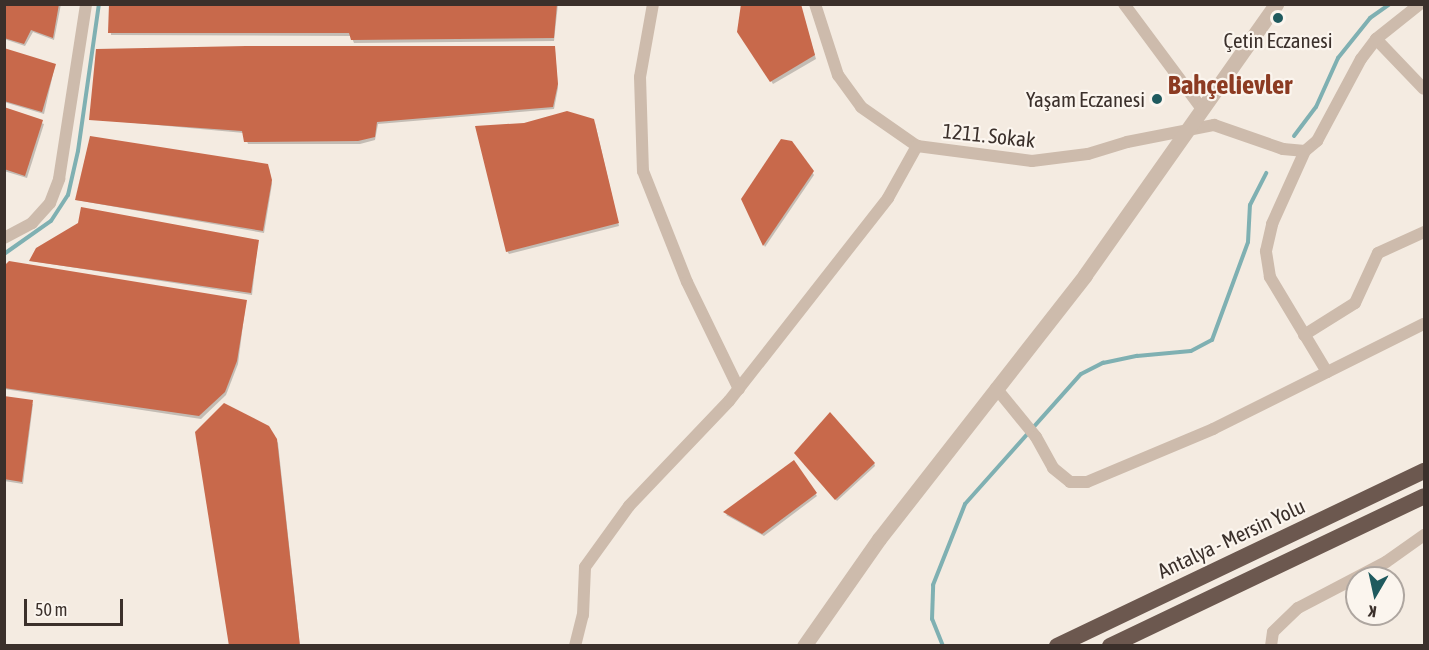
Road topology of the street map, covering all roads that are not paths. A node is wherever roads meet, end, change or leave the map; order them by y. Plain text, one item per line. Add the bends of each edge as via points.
1 (86, 4) edge
2 (653, 4) edge
3 (815, 4) edge
4 (1124, 4) edge
5 (1276, 4) edge
6 (1419, 4) edge
7 (1376, 39) junction
8 (1425, 89) edge
9 (1202, 109) junction
10 (1185, 134) junction
11 (917, 146) junction
12 (1305, 151) junction
13 (1425, 232) edge
14 (4, 238) edge
15 (1425, 324) edge
16 (1304, 335) junction
17 (1327, 372) junction
18 (739, 388) junction
19 (996, 388) junction
20 (1425, 471) edge
21 (1425, 496) edge
22 (1425, 535) edge
23 (575, 645) edge
24 (804, 645) edge
25 (1057, 645) edge
26 (1110, 645) edge
27 (1271, 645) edge

1 - 14 street via 59,179 50,203 32,223
2 - 18 street via 640,77 643,171 687,282
3 - 11 street, 1211. Sokak via 844,83 861,107
4 - 9 street
5 - 9 street
6 - 7 street
7 - 8 street
7 - 12 street via 1317,141
9 - 10 street
10 - 11 street, 1211. Sokak via 1032,161
10 - 12 street, 1211. Sokak via 1214,125 1283,149
10 - 19 street via 1085,275
11 - 18 street via 888,198
12 - 16 street via 1272,224 1266,250 1270,277
13 - 16 street via 1378,253 1355,303
15 - 17 street
16 - 17 street
17 - 19 street via 1213,429 1088,482 1070,482 1053,468 1036,437
18 - 23 street via 629,506 585,567 583,615
19 - 24 street via 879,539
20 - 25 highway, Antalya - Mersin Yolu
21 - 26 highway
22 - 27 street via 1386,562 1298,608 1273,633

